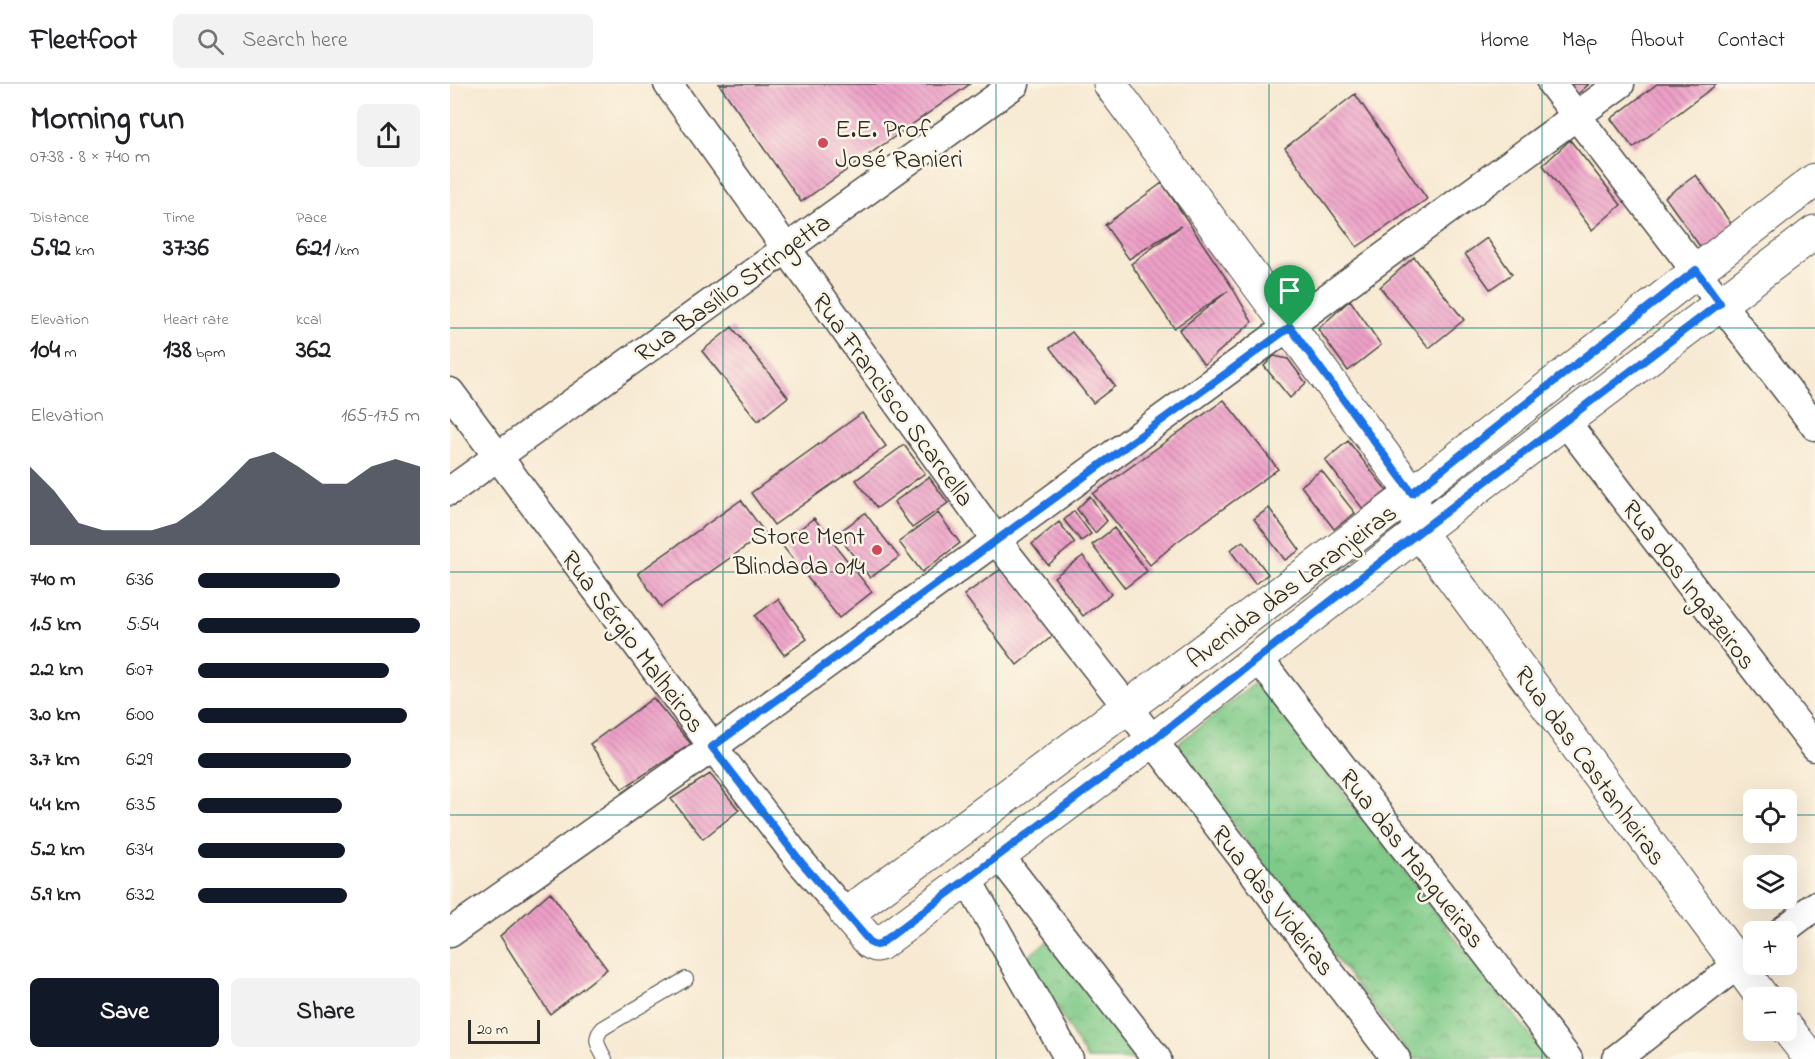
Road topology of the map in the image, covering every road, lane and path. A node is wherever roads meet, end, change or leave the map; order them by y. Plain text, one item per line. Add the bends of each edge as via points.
1 (668, 84) edge
2 (1015, 84) edge
3 (1110, 84) edge
4 (1552, 84) edge
5 (1620, 84) edge
6 (1576, 117) junction
7 (1815, 180) edge
8 (1815, 232) edge
9 (786, 249) junction
10 (1696, 270) junction
11 (1720, 303) junction
12 (1290, 327) junction
13 (450, 392) edge
14 (1565, 421) junction
15 (1815, 426) edge
16 (497, 456) junction
17 (450, 491) edge
18 (1412, 493) junction
19 (1419, 532) junction
20 (996, 540) junction
21 (1258, 658) junction
22 (1128, 708) junction
23 (1152, 741) junction
24 (712, 747) junction
25 (1815, 747) edge
26 (999, 855) junction
27 (967, 879) junction
28 (1815, 906) edge
29 (846, 914) junction
30 (1795, 921) edge
31 (450, 933) edge
32 (1743, 955) edge
33 (1743, 960) edge
34 (686, 979) dead end
35 (1797, 1041) edge
36 (605, 1059) edge
37 (1068, 1059) edge
38 (1157, 1059) edge
39 (1396, 1059) edge
40 (1568, 1059) edge
41 (1616, 1059) edge
42 (1811, 1059) edge

1 - 9 street, Rua Francisco Scarcella
2 - 9 street, Rua Basílio Stringetta
3 - 12 street
4 - 6 street
5 - 6 street
6 - 10 street
6 - 12 street
7 - 10 street, Avenida das Laranjeiras
8 - 11 street, Avenida das Laranjeiras
9 - 16 street, Rua Basílio Stringetta
9 - 20 street, Rua Francisco Scarcella
10 - 11 street
10 - 18 street, Avenida das Laranjeiras
11 - 14 street, Avenida das Laranjeiras
11 - 15 street
12 - 18 street
12 - 20 street
13 - 16 street, Rua Sérgio Malheiros
14 - 19 street, Avenida das Laranjeiras
14 - 25 street, Rua dos Ingazeiros
16 - 17 street, Rua Basílio Stringetta
16 - 24 street, Rua Sérgio Malheiros
18 - 19 street
18 - 22 street, Avenida das Laranjeiras
19 - 21 street, Avenida das Laranjeiras
19 - 32 street, Rua das Castanheiras
20 - 22 street, Rua Francisco Scarcella
20 - 24 street
21 - 23 street, Avenida das Laranjeiras
21 - 40 street, Rua das Mangueiras
22 - 23 street, Rua das Videiras
22 - 29 street, Avenida das Laranjeiras
23 - 26 street, Avenida das Laranjeiras
23 - 39 street, Rua das Videiras
24 - 29 street, Rua Sérgio Malheiros
24 - 31 street
26 - 27 street, Avenida das Laranjeiras
26 - 38 street
27 - 29 street, Avenida das Laranjeiras via 880,944 871,943
27 - 37 street
28 - 30 street
33 - 41 street
34 - 36 lane via 603,1028 596,1042
35 - 42 street

